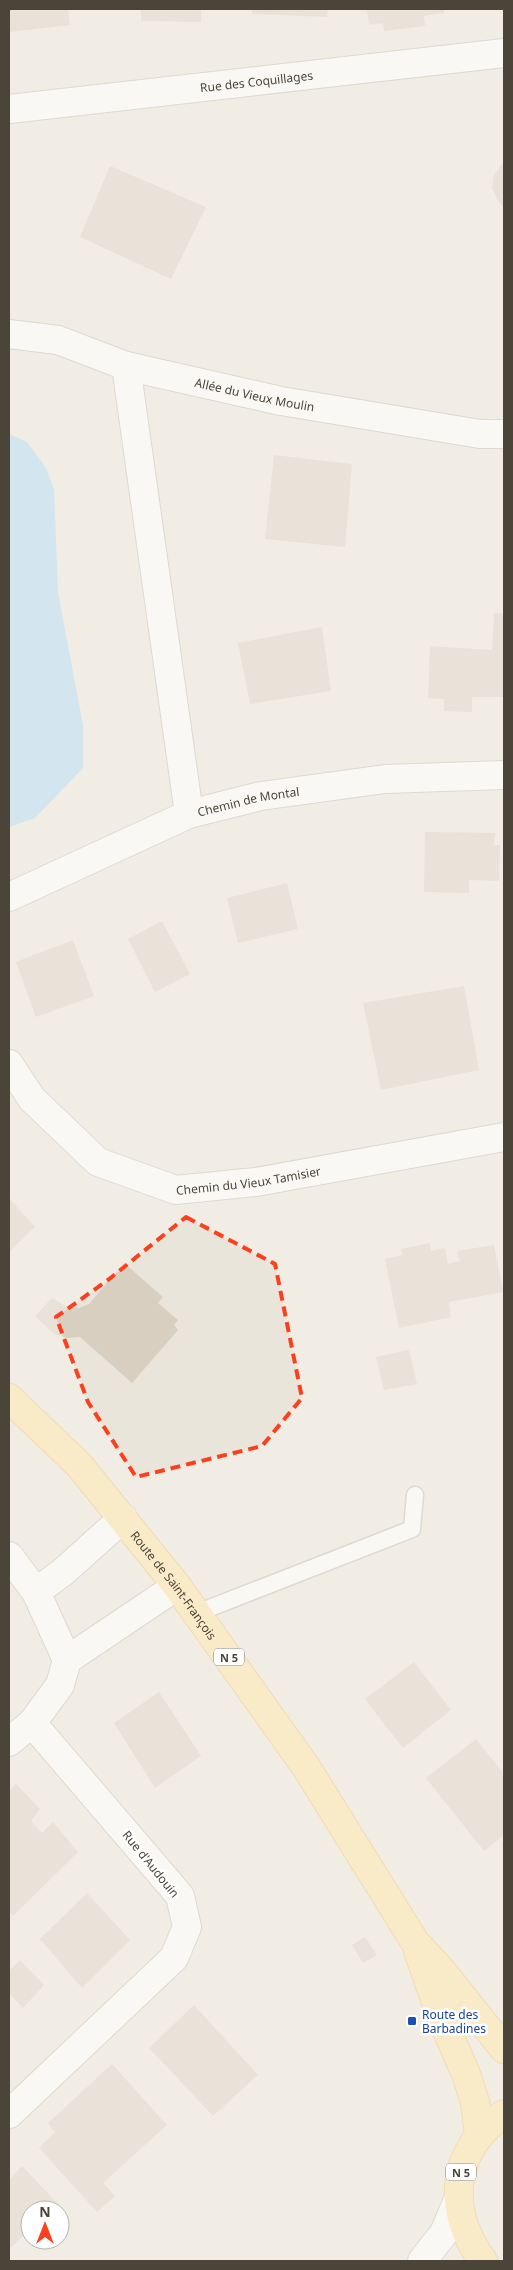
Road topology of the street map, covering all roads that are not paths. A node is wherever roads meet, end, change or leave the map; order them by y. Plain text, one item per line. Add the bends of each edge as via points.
1 (504, 53) edge
2 (9, 109) edge
3 (9, 334) edge
4 (126, 366) junction
5 (504, 434) edge
6 (504, 775) edge
7 (189, 814) junction
8 (9, 896) edge
9 (9, 1064) edge
10 (504, 1137) edge
11 (9, 1398) edge
12 (415, 1495) dead end
13 (123, 1518) junction
14 (9, 1556) edge
15 (177, 1586) junction
16 (36, 1592) junction
17 (197, 1613) junction
18 (67, 1660) junction
19 (32, 1723) junction
20 (9, 1742) edge
21 (415, 1942) junction
22 (504, 2049) edge
23 (9, 2114) edge
24 (504, 2114) edge
25 (479, 2135) junction
26 (458, 2200) junction
27 (422, 2261) edge
28 (483, 2261) edge

1 - 2 street, Rue des Coquillages
3 - 4 street, Allée du Vieux Moulin via 58,340
4 - 5 street, Allée du Vieux Moulin via 281,401 480,434
4 - 7 street
6 - 7 street, Chemin de Montal via 385,779 261,796
7 - 8 street, Chemin de Montal
9 - 10 street, Chemin du Vieux Tamisier via 32,1099 98,1162 176,1190 256,1182
11 - 13 main road, Route de Saint-François / N 5 via 79,1465
12 - 17 lane via 412,1529
13 - 15 main road, Route de Saint-François / N 5
13 - 16 street
14 - 16 street
15 - 17 main road, Route de Saint-François / N 5
15 - 18 street
16 - 18 street
17 - 21 main road, Route de Saint-François / N 5 via 306,1767
18 - 19 street via 60,1685
19 - 20 street
19 - 23 street, Rue d'Audouin via 180,1896 187,1926 174,1958
21 - 22 main road, Route de Saint-François / N 5
21 - 25 main road, Route de Saint-François / N 5 via 443,2022 466,2074
24 - 25 main road, N 5
25 - 26 main road, N 5 via 460,2176
26 - 27 street via 444,2233
26 - 28 main road, N 5 via 470,2244

